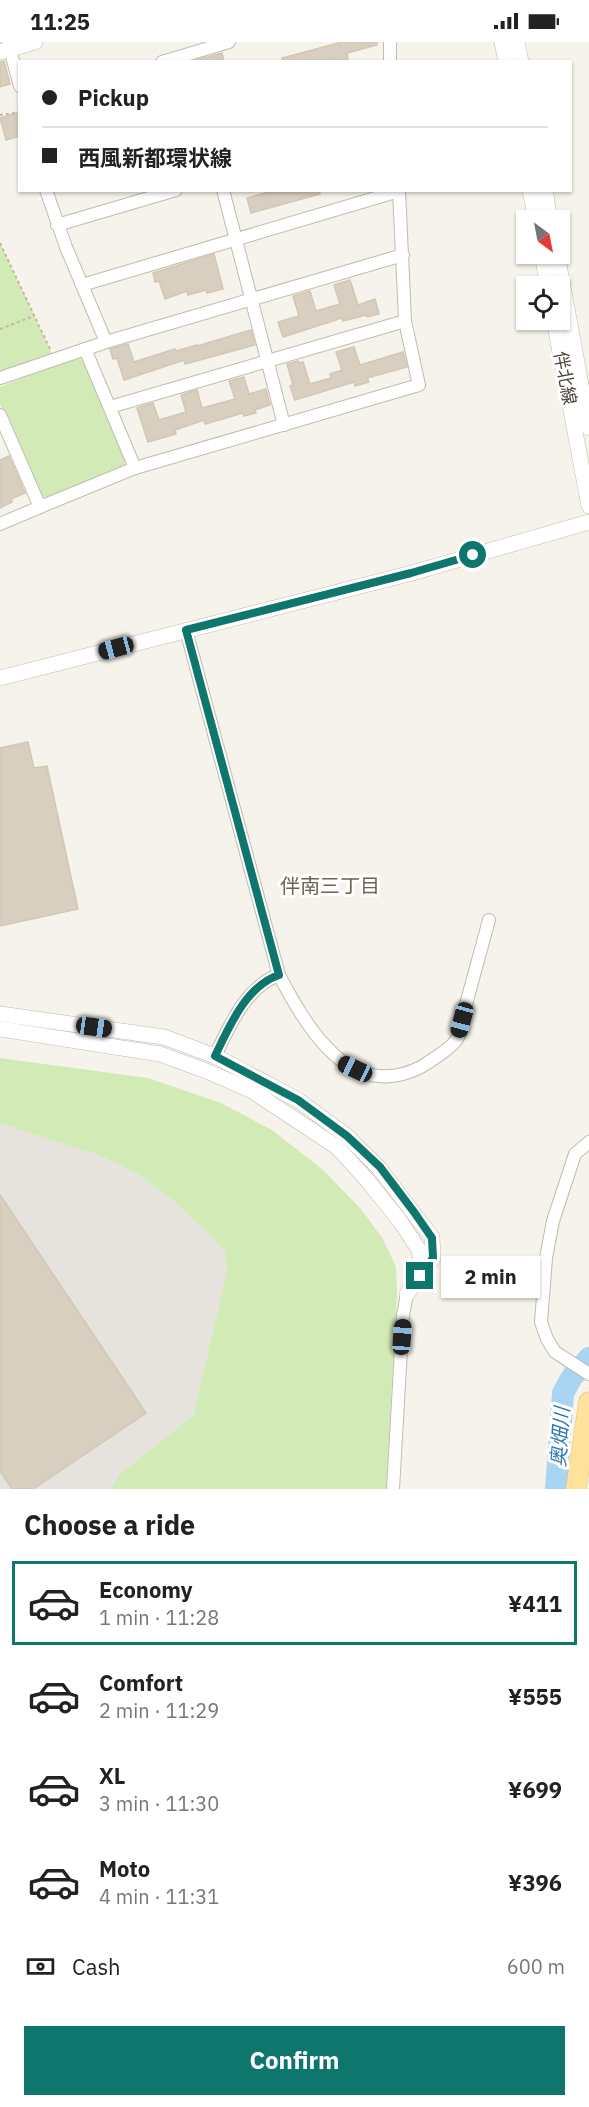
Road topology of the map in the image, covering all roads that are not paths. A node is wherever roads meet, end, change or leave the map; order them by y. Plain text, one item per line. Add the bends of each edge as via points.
1 (36, 42) edge
2 (227, 42) edge
3 (390, 42) edge
4 (502, 42) edge
5 (517, 42) edge
6 (6, 48) edge
7 (186, 53) edge
8 (167, 60) edge
9 (390, 60) edge
10 (506, 60) edge
11 (521, 60) edge
12 (18, 81) edge
13 (47, 192) edge
14 (169, 192) edge
15 (223, 192) edge
16 (396, 192) edge
17 (399, 192) edge
18 (530, 192) edge
19 (545, 192) edge
20 (534, 210) edge
21 (548, 210) edge
22 (57, 225) junction
23 (235, 239) junction
24 (403, 255) junction
25 (558, 264) edge
26 (82, 285) junction
27 (252, 300) junction
28 (405, 321) junction
29 (556, 330) edge
30 (106, 342) junction
31 (85, 349) junction
32 (266, 361) junction
33 (0, 378) edge
34 (110, 407) junction
35 (0, 415) edge
36 (284, 425) junction
37 (589, 428) edge
38 (5, 438) edge
39 (135, 468) junction
40 (589, 506) edge
41 (40, 507) junction
42 (589, 522) edge
43 (0, 524) edge
44 (186, 630) junction
45 (0, 678) edge
46 (489, 920) dead end
47 (279, 975) junction
48 (0, 1014) edge
49 (0, 1029) edge
50 (215, 1056) junction
51 (589, 1142) edge
52 (407, 1294) junction
53 (589, 1374) edge
54 (589, 1402) edge
55 (393, 1489) edge
56 (576, 1489) edge

1 - 6 street
2 - 7 street
3 - 9 street
4 - 10 street
5 - 11 street
6 - 12 street
7 - 8 street
13 - 22 street
14 - 22 street
15 - 23 street
16 - 23 street
17 - 24 street
18 - 20 street
19 - 21 street
22 - 26 street
23 - 26 street
23 - 27 street
24 - 27 street
24 - 28 street
25 - 37 street, 伴北線
26 - 30 street
27 - 30 street
27 - 32 street
28 - 32 street
28 - 36 street via 419,385
29 - 40 street, 伴北線
30 - 31 street
31 - 33 street
31 - 34 street
32 - 34 street
32 - 36 street
34 - 39 street
35 - 38 street
36 - 39 street
38 - 41 street
39 - 41 street
41 - 43 street
42 - 44 street via 411,573
44 - 45 street
44 - 47 street
46 - 47 street via 457,1040 407,1074 367,1075 343,1063 318,1040
47 - 50 street via 266,979 242,1006
48 - 50 street via 164,1037
49 - 52 street via 160,1054 252,1091 288,1114 337,1147 400,1221 419,1250 422,1266
50 - 52 street via 298,1100 347,1136 380,1167 432,1238 433,1258
51 - 53 street via 575,1154 553,1221 541,1322 555,1352
52 - 55 street
54 - 56 main road

